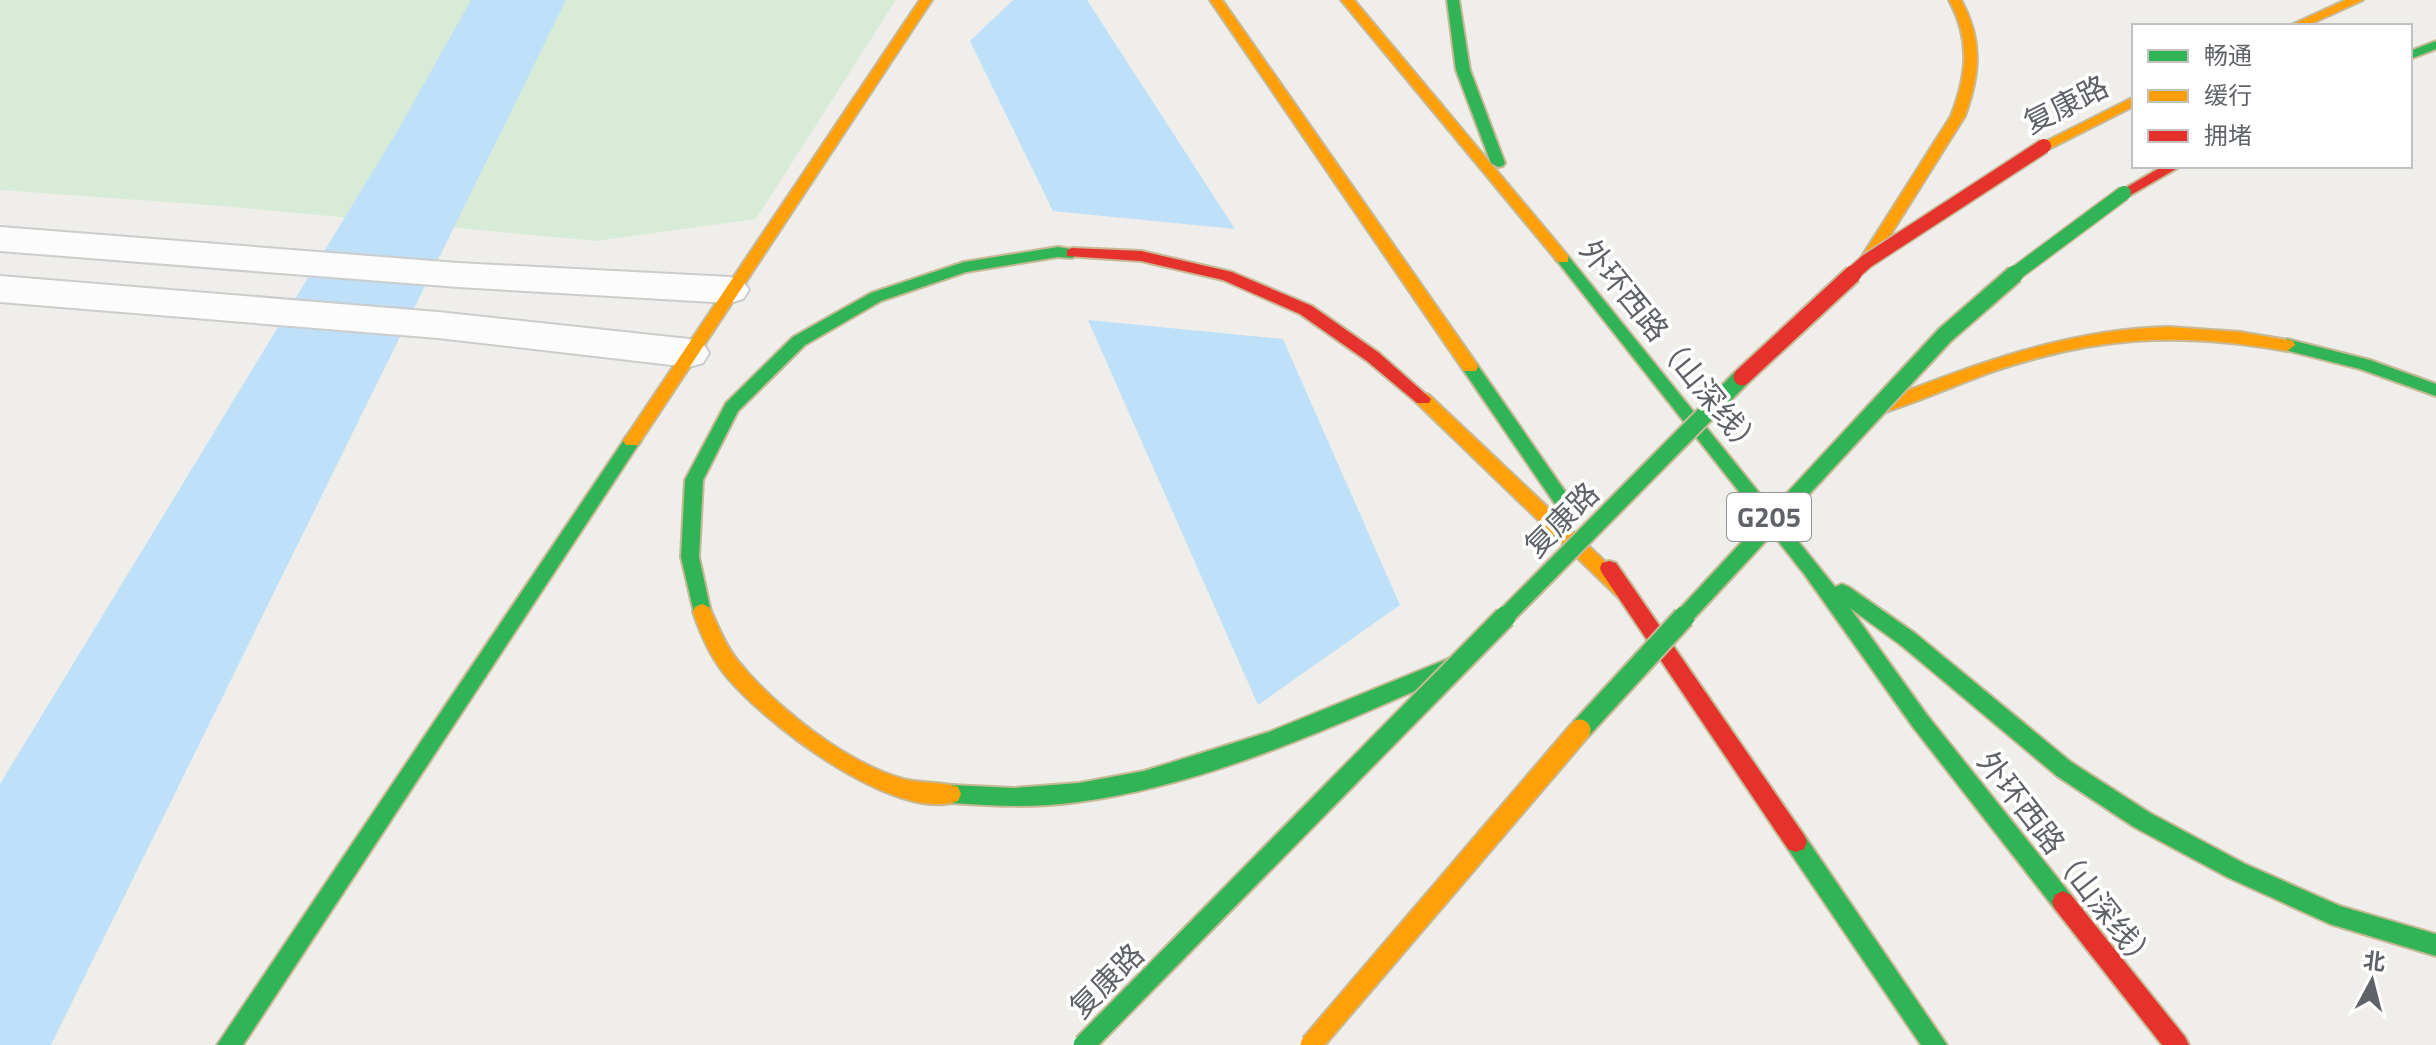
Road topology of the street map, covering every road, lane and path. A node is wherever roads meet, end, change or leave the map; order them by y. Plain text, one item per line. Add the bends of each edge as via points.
1 (926, 0) edge
2 (1216, 0) edge
3 (1347, 0) edge
4 (1453, 0) edge
5 (1955, 0) edge
6 (2357, 0) edge
7 (2300, 24) edge
8 (2436, 45) edge
9 (2412, 54) edge
10 (2132, 102) edge
11 (2170, 168) edge
12 (1514, 198) junction
13 (0, 239) edge
14 (1867, 261) junction
15 (0, 289) edge
16 (730, 290) junction
17 (689, 353) junction
18 (2436, 390) edge
19 (1876, 409) junction
20 (1812, 570) junction
21 (1626, 593) junction
22 (1461, 662) junction
23 (2436, 945) edge
24 (229, 1045) edge
25 (1084, 1045) edge
26 (1311, 1045) edge
27 (1935, 1045) edge
28 (2177, 1045) edge

1 - 16 highway
2 - 21 highway
3 - 12 highway, 外环西路（山深线） / G205
4 - 12 highway via 1463,70
5 - 14 highway via 1971,34 1976,61 1968,93
6 - 7 highway
8 - 9 highway
10 - 14 highway, 复康路, bridge via 2044,146
11 - 19 highway, bridge via 2124,193 2021,269 1945,335
12 - 20 highway, 外环西路（山深线） / G205
13 - 16 street
14 - 22 highway, 复康路, bridge via 1758,361
15 - 17 street via 438,325
16 - 17 highway
17 - 24 highway
18 - 19 highway via 2337,355 2276,341 2158,333 2094,338 2012,359
19 - 26 highway, bridge via 1577,733
20 - 23 highway via 1909,640 2064,769 2142,820 2237,871 2338,916
20 - 28 highway, 外环西路（山深线） / G205 via 1920,721
21 - 22 highway via 1432,407 1306,310 1227,276 1141,256 1058,252 949,272 876,297 799,341 732,407 694,480 690,557 706,630 755,697 823,749 898,787 986,799 1082,791 1164,775 1287,737
21 - 27 highway
22 - 25 highway, 复康路, bridge

